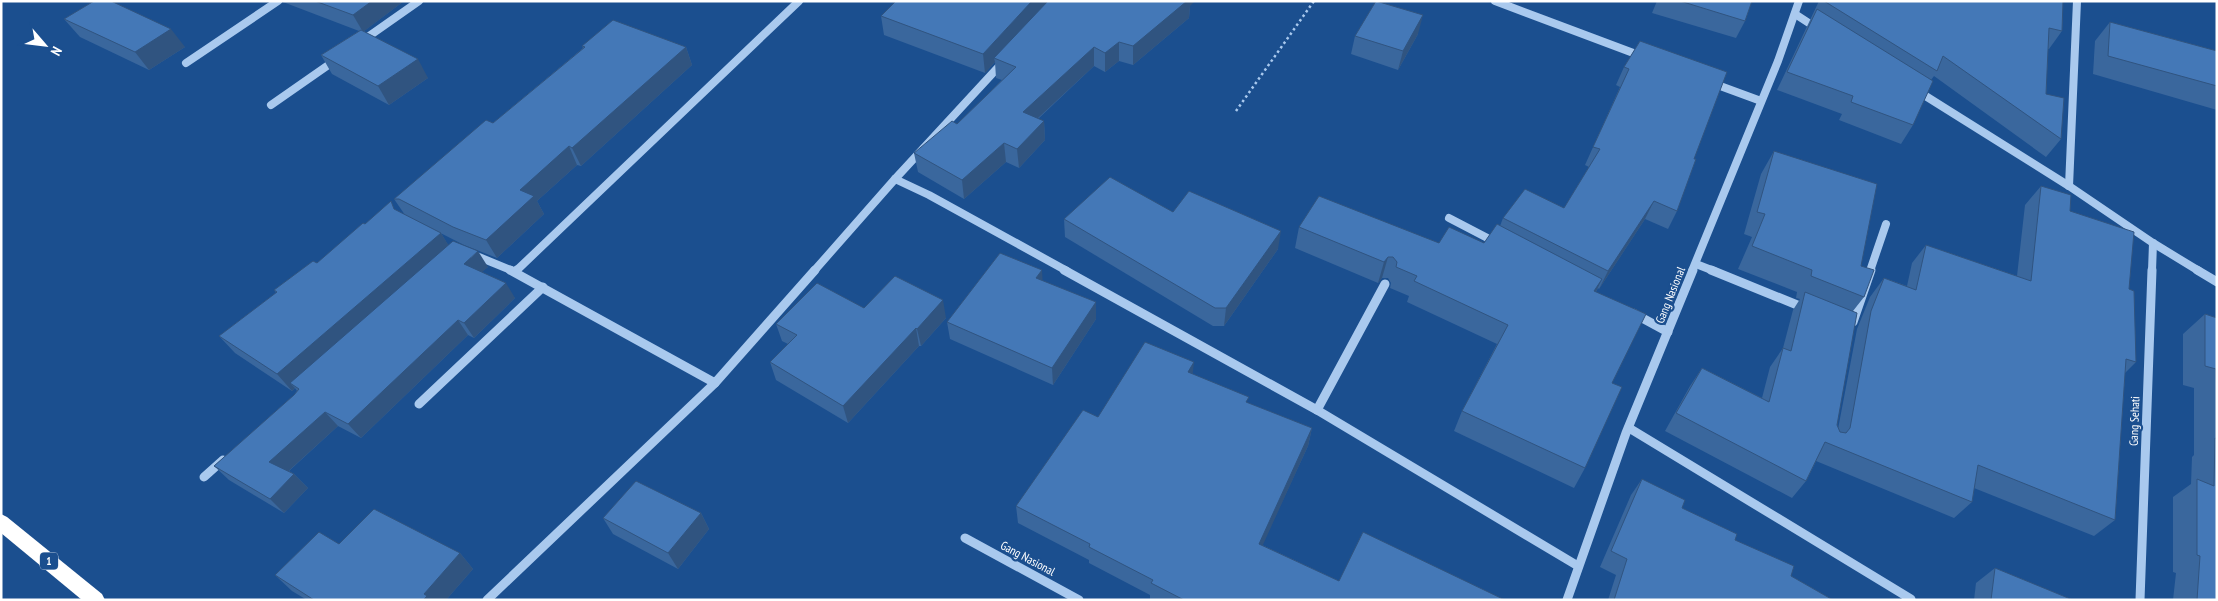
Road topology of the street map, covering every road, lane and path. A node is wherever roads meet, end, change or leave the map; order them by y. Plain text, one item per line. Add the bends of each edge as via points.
1 (278, 1) edge
2 (419, 1) edge
3 (799, 1) edge
4 (1314, 1) edge
5 (1495, 1) edge
6 (1799, 1) edge
7 (2077, 1) edge
8 (1795, 14) junction
9 (1828, 35) edge
10 (357, 45) edge
11 (342, 56) edge
12 (1007, 58) edge
13 (1651, 60) edge
14 (186, 63) dead end
15 (1706, 80) edge
16 (1911, 87) edge
17 (1761, 101) junction
18 (271, 105) dead end
19 (1236, 110) dead end
20 (895, 179) junction
21 (2069, 186) junction
22 (1449, 218) dead end
23 (1886, 224) dead end
24 (2153, 243) junction
25 (1506, 248) edge
26 (462, 250) edge
27 (1696, 264) junction
28 (516, 272) junction
29 (2217, 282) edge
30 (1385, 284) dead end
31 (543, 287) junction
32 (1621, 307) edge
33 (1814, 312) edge
34 (1842, 324) edge
35 (1668, 332) junction
36 (715, 383) junction
37 (419, 404) dead end
38 (1317, 410) junction
39 (1629, 428) junction
40 (233, 452) edge
41 (204, 478) dead end
42 (1, 522) edge
43 (965, 538) dead end
44 (1578, 566) junction
45 (1911, 599) edge
46 (96, 600) edge
47 (487, 600) edge
48 (1079, 600) edge
49 (1567, 600) edge
50 (2140, 600) edge

1 - 14 street
2 - 10 street
3 - 28 street
4 - 19 path
5 - 13 street
6 - 8 street, Gang Nasional
7 - 21 street
8 - 9 street
8 - 17 street, Gang Nasional
11 - 18 street
12 - 20 street
15 - 17 street
16 - 21 street
17 - 27 street, Gang Nasional
20 - 36 street
20 - 38 street
21 - 24 street
22 - 25 street
23 - 34 street via 1857,315 1851,327
24 - 29 street
24 - 50 street, Gang Sehati
26 - 28 street
27 - 33 street
27 - 35 street, Gang Nasional
28 - 31 street
30 - 38 street
31 - 36 street
31 - 37 street
32 - 35 street
35 - 39 street, Gang Nasional
36 - 47 street
38 - 44 street
39 - 44 street, Gang Nasional
39 - 45 street
40 - 41 street
42 - 46 highway, 1
43 - 48 street, Gang Nasional
44 - 49 street, Gang Nasional

